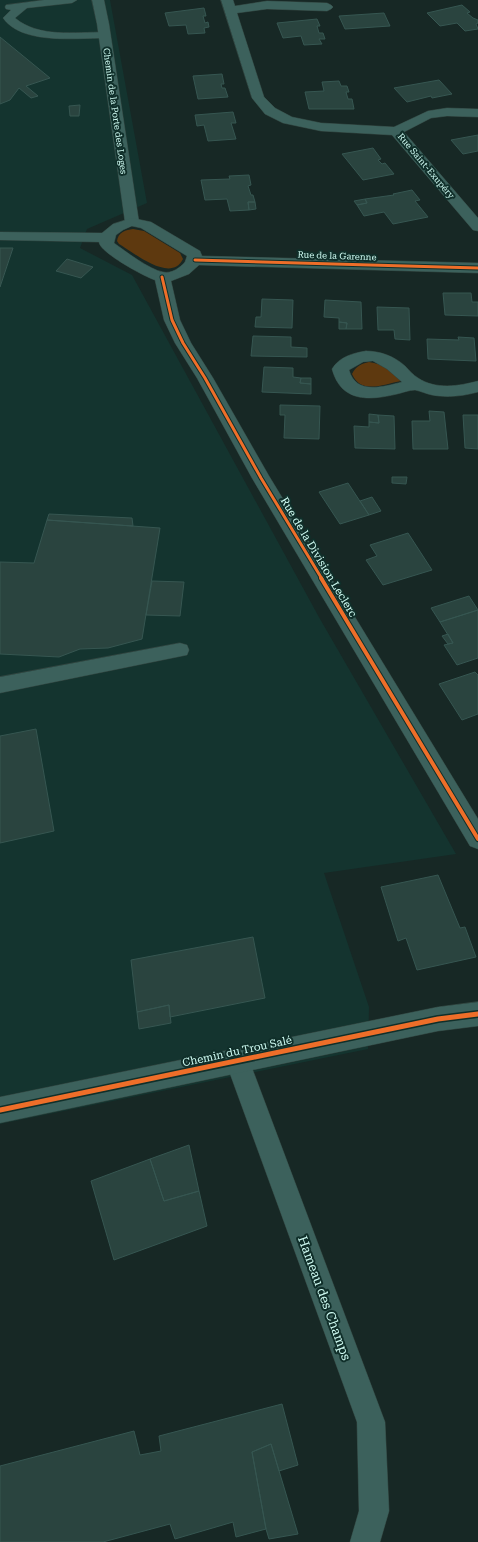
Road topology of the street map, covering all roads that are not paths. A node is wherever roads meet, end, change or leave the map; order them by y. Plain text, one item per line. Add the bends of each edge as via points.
1 (72, 0) edge
2 (98, 0) edge
3 (229, 5) edge
4 (23, 6) junction
5 (327, 7) dead end
6 (0, 8) edge
7 (105, 35) junction
8 (478, 113) edge
9 (396, 131) junction
10 (132, 222) junction
11 (478, 227) edge
12 (0, 236) edge
13 (106, 238) junction
14 (195, 260) junction
15 (478, 268) edge
16 (162, 277) junction
17 (416, 384) dead end
18 (478, 386) edge
19 (180, 650) dead end
20 (0, 684) edge
21 (478, 839) edge
22 (478, 1014) edge
23 (237, 1060) junction
24 (0, 1110) edge
25 (365, 1542) edge

1 - 4 lane
2 - 7 street, Chemin de la Porte des Loges
3 - 5 street
3 - 9 street, Rue Saint-Exupéry via 258,98 270,111 288,120 321,127
4 - 6 lane
4 - 7 lane via 8,18 19,27 44,35
7 - 10 street, Chemin de la Porte des Loges
8 - 9 street via 447,112 428,115
9 - 11 street, Rue Saint-Exupéry
10 - 13 street via 122,224 108,233
10 - 14 street via 152,228 195,254
12 - 13 street
13 - 16 street via 106,245
14 - 15 street, Rue de la Garenne
14 - 16 street via 189,268
16 - 21 street, Rue de la Division Leclerc via 172,320 183,343
17 - 18 street via 439,390 466,390
19 - 20 lane
22 - 23 street, Chemin du Trou Salé via 438,1019
23 - 24 street, Chemin du Trou Salé
23 - 25 lane, Hameau des Champs via 371,1422 374,1510

